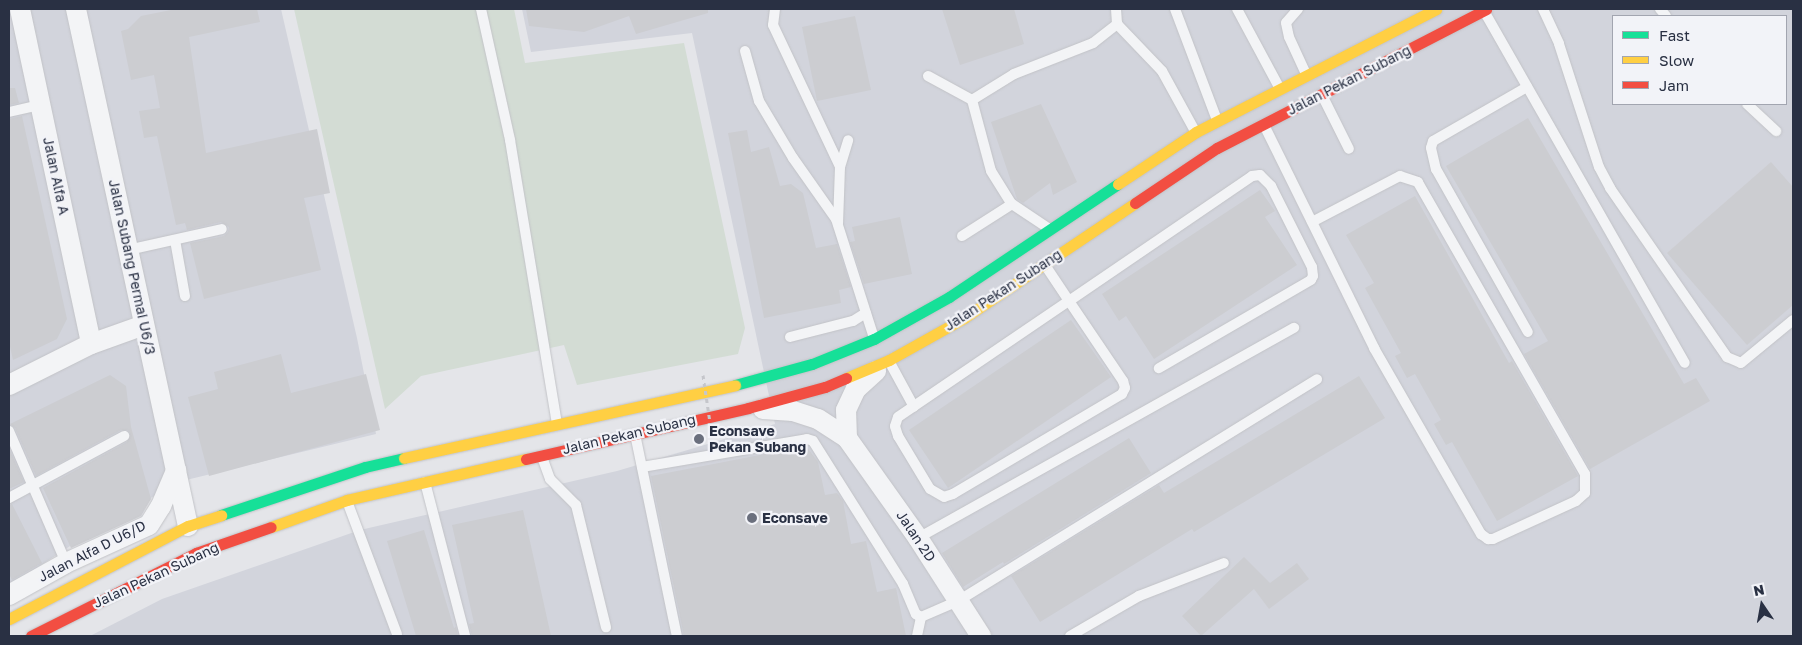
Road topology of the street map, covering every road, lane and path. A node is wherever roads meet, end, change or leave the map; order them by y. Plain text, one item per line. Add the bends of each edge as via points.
1 (20, 9) edge
2 (76, 9) edge
3 (481, 9) edge
4 (775, 9) edge
5 (1116, 9) edge
6 (1175, 9) edge
7 (1237, 9) edge
8 (1298, 9) edge
9 (1436, 9) edge
10 (1485, 9) edge
11 (1543, 9) edge
12 (1118, 24) junction
13 (745, 51) dead end
14 (1306, 75) junction
15 (928, 76) dead end
16 (1527, 87) junction
17 (1279, 88) junction
18 (1322, 94) junction
19 (972, 100) junction
20 (40, 105) junction
21 (1748, 105) edge
22 (9, 112) edge
23 (1217, 121) junction
24 (1264, 124) junction
25 (1776, 131) dead end
26 (1196, 132) junction
27 (848, 140) dead end
28 (1349, 148) dead end
29 (840, 167) junction
30 (1012, 204) junction
31 (1312, 222) junction
32 (838, 227) junction
33 (222, 229) dead end
34 (1050, 230) junction
35 (962, 236) dead end
36 (175, 240) junction
37 (128, 250) junction
38 (1044, 264) junction
39 (186, 296) dead end
40 (1069, 300) junction
41 (866, 313) junction
42 (1793, 320) edge
43 (144, 325) junction
44 (1294, 328) dead end
45 (1528, 332) dead end
46 (790, 337) dead end
47 (874, 339) junction
48 (91, 344) junction
49 (889, 360) junction
50 (1685, 363) dead end
51 (1159, 368) dead end
52 (703, 375) dead end
53 (1317, 379) dead end
54 (9, 381) edge
55 (914, 407) junction
56 (748, 408) junction
57 (558, 425) junction
58 (9, 431) edge
59 (635, 433) junction
60 (124, 436) dead end
61 (712, 436) dead end
62 (847, 438) junction
63 (541, 454) junction
64 (642, 467) junction
65 (176, 470) junction
66 (425, 480) junction
67 (34, 486) junction
68 (9, 498) edge
69 (347, 500) junction
70 (188, 526) junction
71 (918, 538) junction
72 (1224, 562) dead end
73 (66, 563) junction
74 (9, 594) edge
75 (958, 601) junction
76 (920, 616) junction
77 (9, 619) edge
78 (606, 627) dead end
79 (397, 634) dead end
80 (31, 636) edge
81 (465, 636) edge
82 (676, 636) edge
83 (917, 636) edge
84 (981, 636) edge
85 (1070, 636) edge

1 - 20 street, Jalan Alfa A
2 - 37 street, Jalan Subang Permai U6/3
3 - 57 lane via 510,140
4 - 29 lane via 773,25
5 - 12 lane
6 - 23 lane
7 - 17 lane
8 - 14 lane via 1286,23
9 - 14 main road, Jalan Pekan Subang
10 - 16 lane
10 - 18 main road, Jalan Pekan Subang
11 - 42 lane via 1559,44 1599,167 1610,188 1727,356 1741,363
12 - 19 lane via 1093,43 1014,74
12 - 26 lane via 1162,71
13 - 32 lane via 759,101 793,158 836,219
14 - 17 main road, Jalan Pekan Subang
15 - 19 lane
16 - 45 lane via 1433,141 1430,148 1436,169
16 - 50 lane
17 - 23 main road, Jalan Pekan Subang
18 - 24 main road, Jalan Pekan Subang
18 - 28 lane
19 - 30 lane via 990,171
20 - 22 lane
20 - 48 street, Jalan Alfa A
21 - 25 lane
23 - 26 main road, Jalan Pekan Subang
24 - 31 lane
24 - 38 main road, Jalan Pekan Subang via 1217,148
26 - 34 main road, Jalan Pekan Subang
27 - 29 lane
29 - 32 lane
30 - 34 lane
30 - 35 lane
31 - 31 lane via 1374,348 1481,534 1493,539 1576,501 1584,493 1585,474 1418,182 1400,176
32 - 41 lane
33 - 36 lane
34 - 47 main road, Jalan Pekan Subang via 949,298
36 - 37 lane
36 - 39 lane
37 - 43 street, Jalan Subang Permai U6/3
38 - 40 lane
38 - 49 main road, Jalan Pekan Subang via 964,318
40 - 51 lane via 1252,176 1260,175 1271,186 1312,267 1311,280
40 - 55 lane
40 - 55 lane via 1124,381 1122,394 944,497 930,489 898,436 895,426 898,417
41 - 46 lane via 853,321
41 - 47 lane
43 - 48 street
43 - 65 street, Jalan Subang Permai U6/3
44 - 71 lane
47 - 57 main road, Jalan Pekan Subang via 812,364 744,383
48 - 54 street
49 - 55 lane
49 - 56 main road, Jalan Pekan Subang via 825,387
49 - 62 street via 856,389 846,410
52 - 61 path, bridge
53 - 75 lane
56 - 59 main road, Jalan Pekan Subang
56 - 62 street, Jalan 2D via 818,419
57 - 70 main road, Jalan Pekan Subang via 365,467
58 - 67 lane
59 - 63 main road, Jalan Pekan Subang
59 - 64 lane
60 - 67 lane
62 - 71 street, Jalan 2D
63 - 66 main road, Jalan Pekan Subang
63 - 78 lane via 550,479 576,505
64 - 76 lane via 807,439 813,441
64 - 82 lane
65 - 70 street, Jalan Subang Permai U6/3
65 - 73 street, Jalan Alfa D U6/D via 149,525
66 - 69 main road, Jalan Pekan Subang
66 - 81 lane
67 - 68 lane
67 - 73 lane
69 - 79 lane
69 - 80 main road, Jalan Pekan Subang via 196,553
70 - 77 main road, Jalan Pekan Subang
71 - 75 street, Jalan 2D
72 - 85 lane via 1139,596
73 - 74 street, Jalan Alfa D U6/D
75 - 76 lane
75 - 84 street, Jalan 2D
76 - 83 lane

